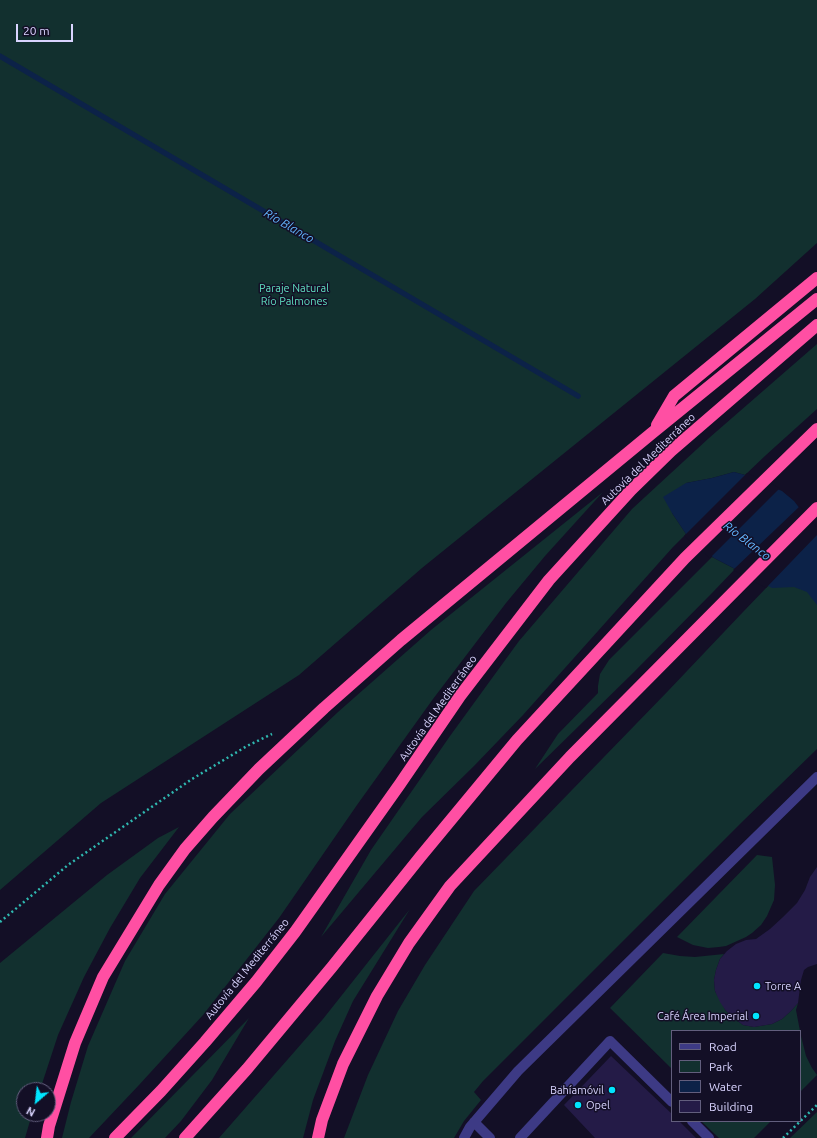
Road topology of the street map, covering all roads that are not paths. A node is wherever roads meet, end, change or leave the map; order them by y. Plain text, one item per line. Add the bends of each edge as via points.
1 (817, 278) edge
2 (817, 299) edge
3 (817, 325) edge
4 (817, 429) edge
5 (652, 432) junction
6 (817, 508) edge
7 (817, 776) edge
8 (671, 1101) edge
9 (474, 1122) junction
10 (693, 1122) edge
11 (47, 1138) edge
12 (114, 1138) edge
13 (185, 1138) edge
14 (318, 1138) edge
15 (464, 1138) edge
16 (490, 1138) edge
17 (520, 1138) edge
18 (709, 1138) edge

1 - 5 highway via 674,396
2 - 5 highway
3 - 12 highway, Autovía del Mediterráneo via 671,451 631,490 548,580 460,696 295,932 205,1042
4 - 13 highway via 685,558 517,740 247,1069
5 - 11 highway via 401,640 324,708 254,774 185,849 159,885 103,977 75,1043
6 - 14 highway via 570,757 450,886 409,943 377,996 343,1064
7 - 9 street via 518,1071
8 - 17 street via 610,1041
9 - 15 street
9 - 16 street
10 - 18 street

